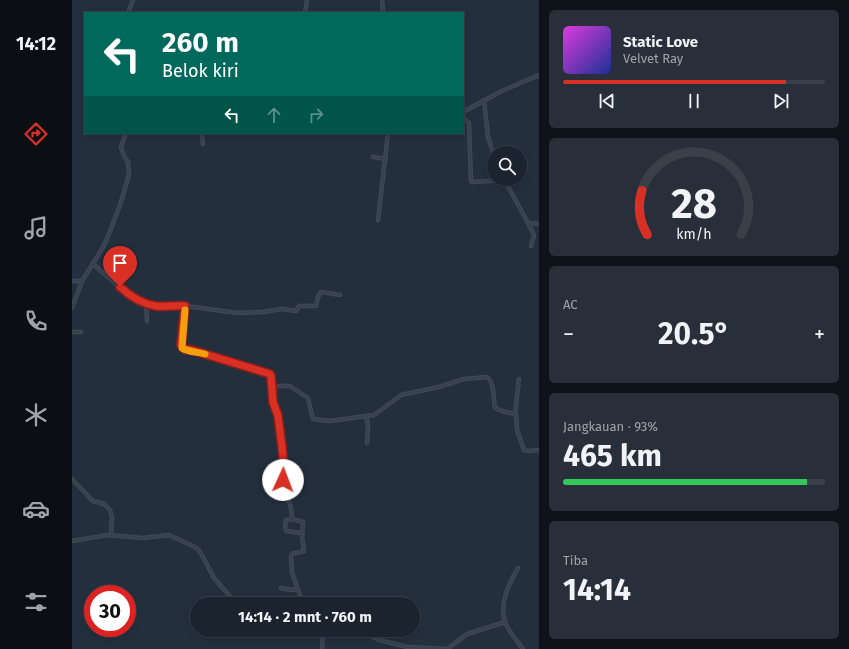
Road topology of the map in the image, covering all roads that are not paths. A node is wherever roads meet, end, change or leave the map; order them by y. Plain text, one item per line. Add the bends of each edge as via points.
1 (132, 0) edge
2 (307, 0) edge
3 (382, 0) edge
4 (128, 12) edge
5 (306, 12) edge
6 (382, 12) edge
7 (539, 75) edge
8 (484, 100) junction
9 (464, 111) edge
10 (464, 119) edge
11 (126, 134) edge
12 (202, 134) edge
13 (388, 134) edge
14 (203, 144) dead end
15 (491, 146) edge
16 (373, 157) dead end
17 (386, 159) junction
18 (487, 181) edge
19 (507, 186) edge
20 (378, 220) dead end
21 (529, 224) junction
22 (539, 224) edge
23 (531, 246) dead end
24 (93, 264) junction
25 (72, 281) edge
26 (82, 281) junction
27 (340, 295) dead end
28 (146, 303) junction
29 (185, 306) junction
30 (72, 308) edge
31 (147, 322) dead end
32 (72, 332) edge
33 (81, 332) dead end
34 (519, 379) dead end
35 (272, 386) junction
36 (515, 414) junction
37 (366, 416) junction
38 (368, 443) dead end
39 (539, 450) edge
40 (72, 479) edge
41 (292, 519) junction
42 (301, 533) junction
43 (111, 535) junction
44 (72, 541) edge
45 (518, 568) dead end
46 (280, 588) dead end
47 (298, 589) junction
48 (229, 597) edge
49 (301, 597) edge
50 (505, 622) junction
51 (323, 637) edge
52 (373, 637) edge
53 (322, 649) edge
54 (444, 649) edge
55 (523, 649) edge

1 - 4 street
2 - 5 street
3 - 6 street
7 - 8 street
8 - 9 street
8 - 15 street
10 - 18 street via 469,123 471,181
11 - 24 street via 121,147 129,166 128,178 107,239
12 - 14 street
13 - 17 street
16 - 17 street
17 - 20 street
19 - 21 street
21 - 22 street
21 - 23 street via 534,235
24 - 26 street
24 - 28 street via 132,298
25 - 26 street
26 - 30 street
27 - 29 street via 321,292 316,306 299,307 296,311 282,309 238,313
28 - 29 street via 156,306
28 - 31 street
29 - 35 street via 181,345 183,348 269,374
32 - 33 street
34 - 36 street
35 - 37 street via 290,386 308,398 314,419 330,421
35 - 41 street via 283,452 284,487
36 - 37 street via 496,408 490,378 487,377 464,379 401,396 376,414
36 - 39 street via 524,450
37 - 38 street
40 - 43 street via 93,501 104,504 110,510
41 - 42 street via 303,522
41 - 42 street via 286,520 286,531
42 - 47 street via 304,551 291,555 292,572
43 - 44 street
43 - 48 street via 143,538 169,534 197,548 214,578
45 - 50 street via 507,589
46 - 47 street
47 - 49 street
50 - 54 street via 467,634
50 - 55 street
51 - 53 street
52 - 54 street via 407,647

